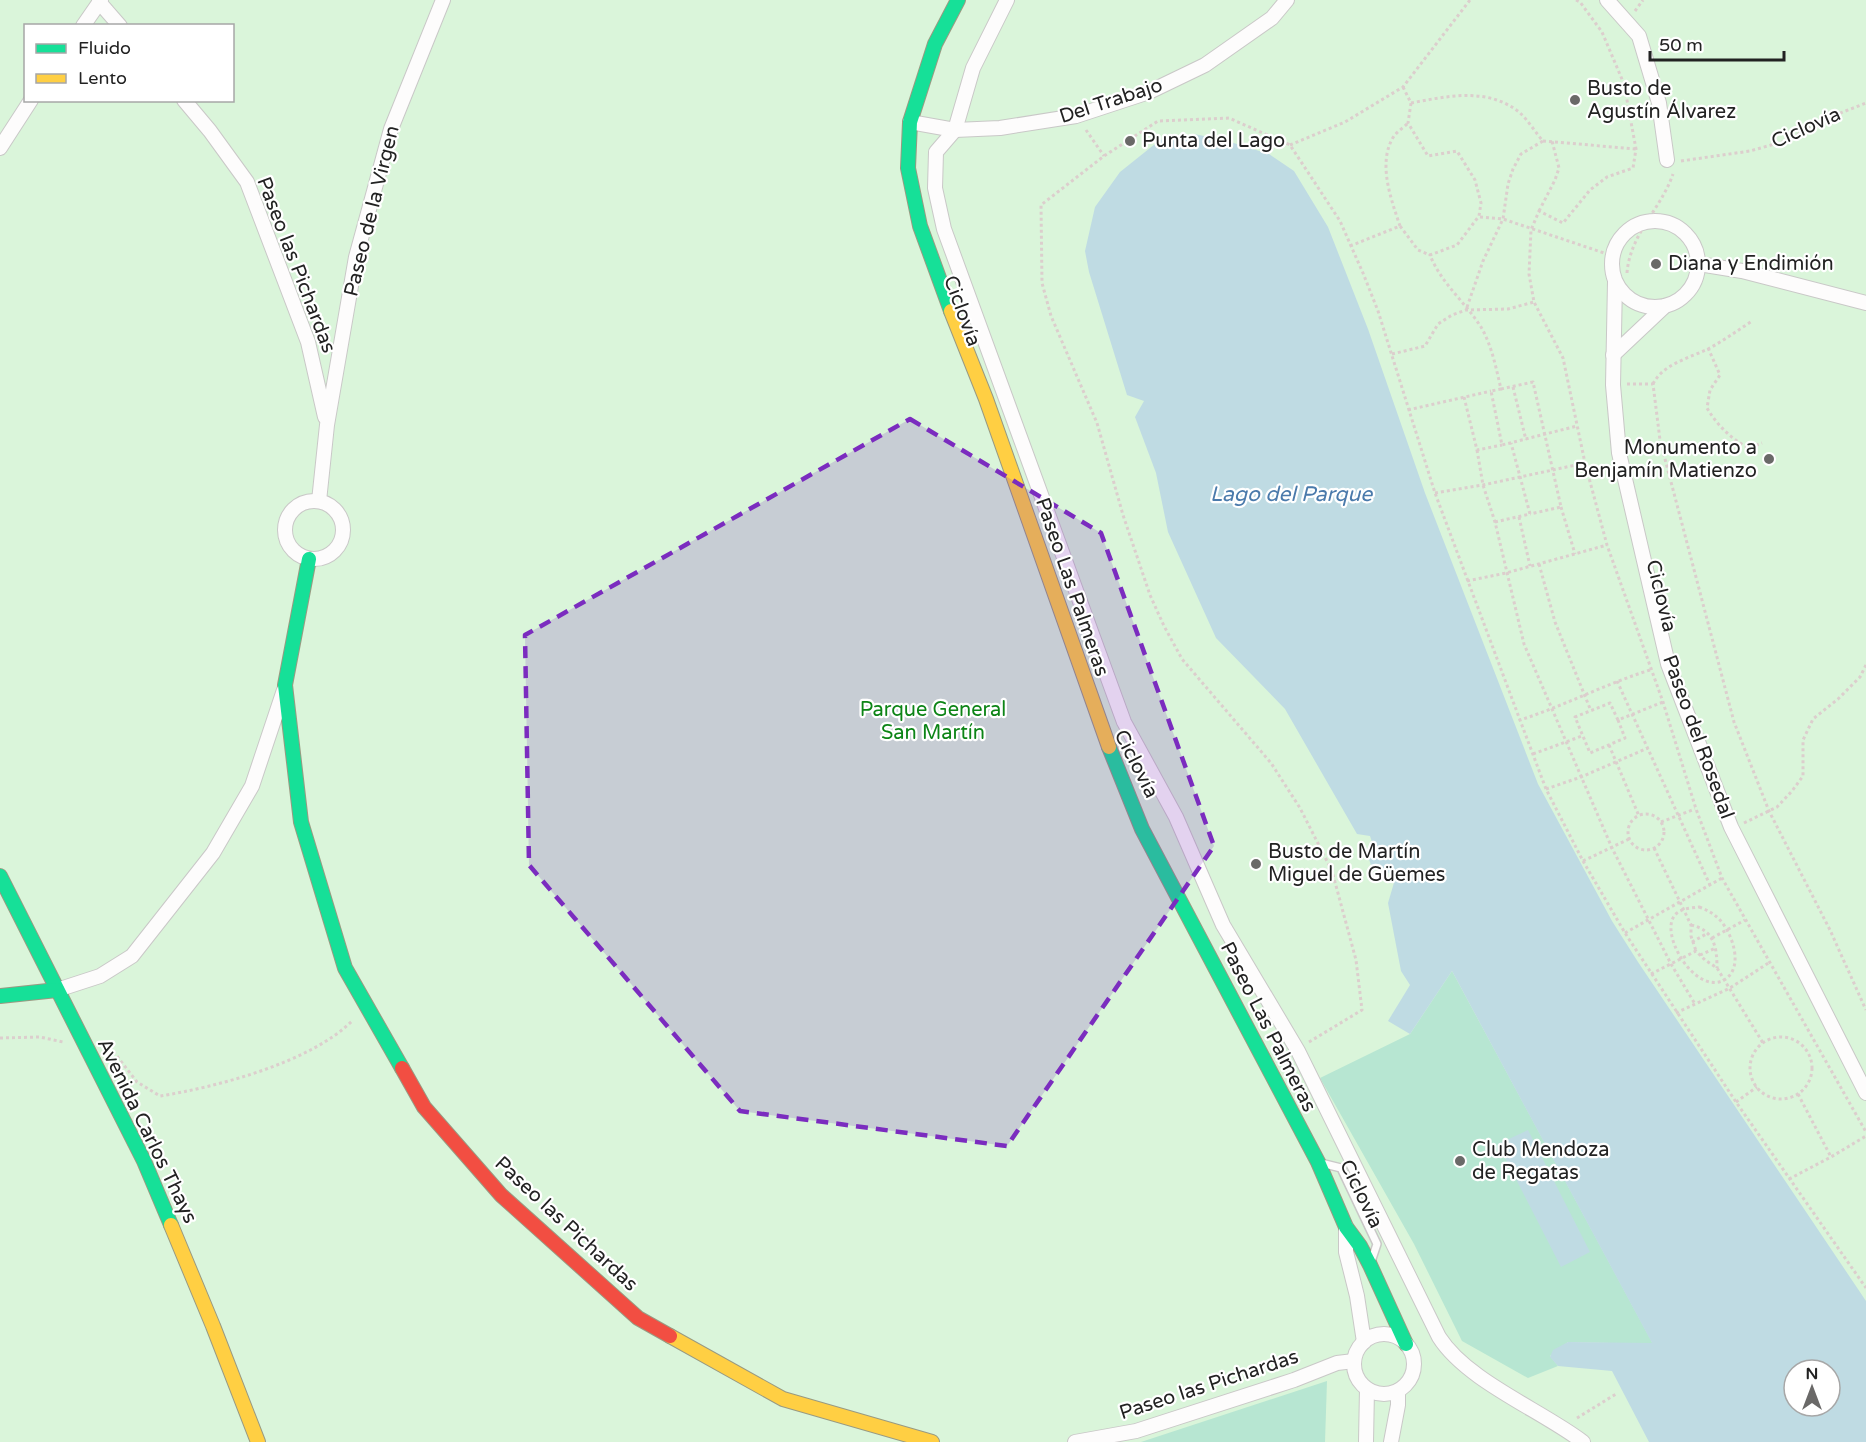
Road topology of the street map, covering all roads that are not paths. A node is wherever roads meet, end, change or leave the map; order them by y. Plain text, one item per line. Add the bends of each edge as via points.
1 (442, 0) edge
2 (958, 0) edge
3 (1007, 0) edge
4 (1287, 0) edge
5 (1607, 0) edge
6 (100, 1) edge
7 (84, 24) edge
8 (118, 24) edge
9 (30, 102) edge
10 (186, 102) edge
11 (910, 122) junction
12 (955, 130) junction
13 (0, 148) edge
14 (1671, 160) road end
15 (1698, 264) junction
16 (1615, 282) junction
17 (1866, 303) edge
18 (1665, 306) junction
19 (1613, 355) junction
20 (327, 425) junction
21 (319, 501) junction
22 (309, 559) junction
23 (285, 685) junction
24 (0, 876) edge
25 (57, 990) junction
26 (0, 996) edge
27 (1866, 1094) edge
28 (1318, 1162) junction
29 (1346, 1227) junction
30 (1370, 1264) junction
31 (1364, 1342) junction
32 (1406, 1344) junction
33 (1354, 1361) junction
34 (1367, 1389) junction
35 (1398, 1391) junction
36 (258, 1442) edge
37 (932, 1442) edge
38 (1075, 1442) edge
39 (1366, 1442) edge
40 (1391, 1442) edge
41 (1583, 1442) edge

1 - 20 street, Paseo de la Virgen via 391,129 358,247
2 - 11 street, Paseo Las Palmeras via 934,44
3 - 12 street via 973,68
4 - 12 street, Del Trabajo via 1272,18 1205,65 1149,92 1076,116 1000,128
5 - 14 street via 1639,36
6 - 7 street
6 - 8 street
9 - 13 street
10 - 20 street, Paseo las Pichardas via 246,182 308,342
11 - 12 street, Del Trabajo
11 - 28 street, Paseo Las Palmeras via 908,168 920,226 986,399 1096,714 1142,829
12 - 41 street via 936,152 934,188 944,230 1124,722 1176,817 1223,925 1298,1052 1448,1352
15 - 16 street, Paseo del Rosedal via 1693,242 1680,229 1664,222 1646,222 1625,233 1617,243 1612,269
15 - 17 street via 1769,277
15 - 18 street via 1689,291
16 - 18 street via 1631,300 1653,307
16 - 19 street, Paseo del Rosedal
18 - 19 street
19 - 27 street, Paseo del Rosedal via 1619,453 1668,664 1731,828
20 - 21 street, Paseo de la Virgen
21 - 22 street via 341,517 343,535 335,551
21 - 22 street via 299,504 286,520 286,540 291,549
22 - 23 street, Paseo las Pichardas
23 - 25 street via 252,786 213,853 132,956 100,976
23 - 37 street, Paseo las Pichardas via 302,822 345,968 424,1107 501,1195 638,1318 783,1399
24 - 25 street, Avenida Carlos Thays
25 - 26 street
25 - 36 street, Avenida Carlos Thays via 144,1161
28 - 29 street, Paseo Las Palmeras
28 - 30 lane via 1341,1168 1377,1244
29 - 30 street, Paseo Las Palmeras
29 - 31 street via 1346,1252
30 - 32 street, Paseo Las Palmeras
31 - 32 street via 1390,1335
31 - 33 street
32 - 35 street via 1414,1361 1413,1370
33 - 34 street
33 - 38 street, Paseo las Pichardas via 1336,1363 1136,1431
34 - 35 street via 1382,1394
34 - 39 street
35 - 40 street

